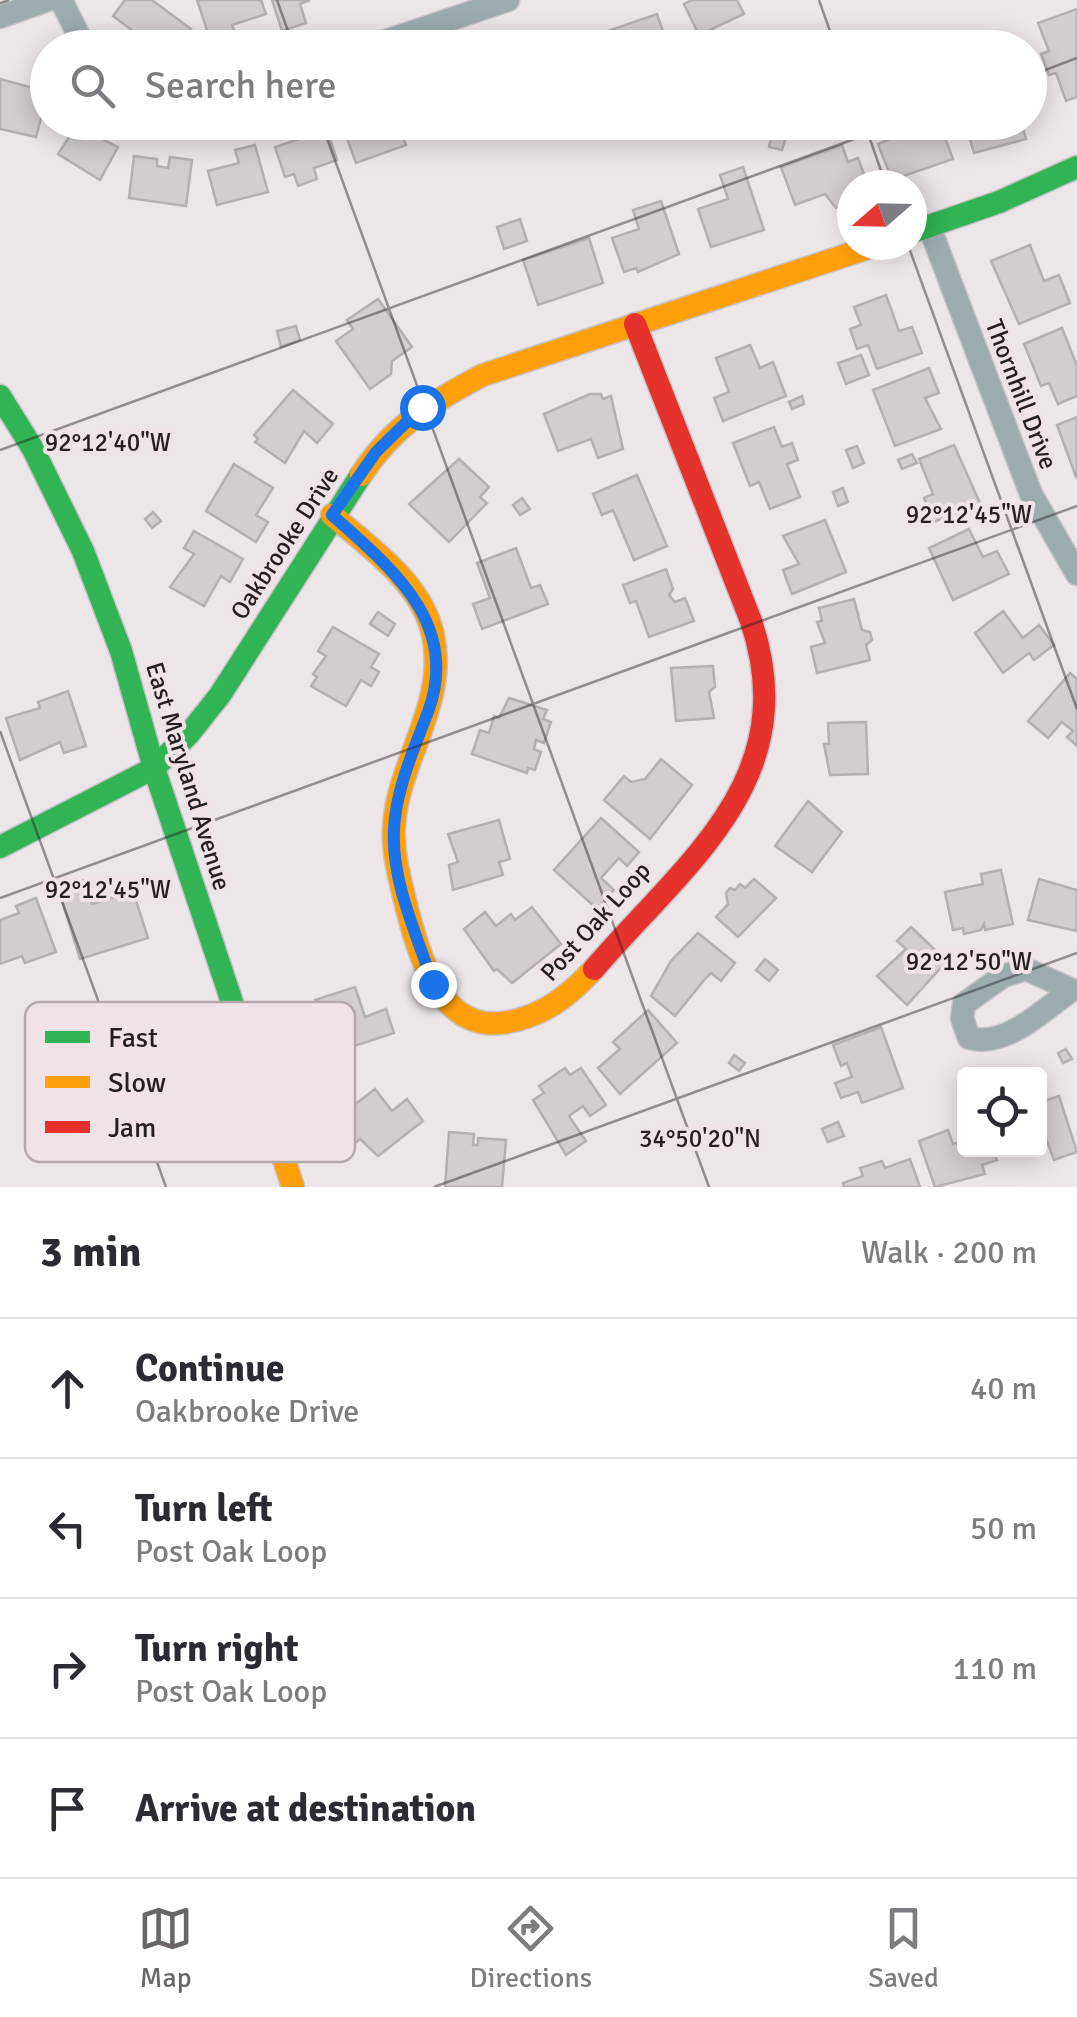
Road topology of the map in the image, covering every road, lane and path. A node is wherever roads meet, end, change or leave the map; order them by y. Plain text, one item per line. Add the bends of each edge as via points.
1 (48, 0) edge
2 (61, 0) edge
3 (508, 0) edge
4 (0, 16) edge
5 (76, 30) edge
6 (419, 30) edge
7 (1077, 167) edge
8 (927, 227) edge
9 (927, 243) edge
10 (837, 258) edge
11 (634, 324) junction
12 (0, 396) edge
13 (332, 515) junction
14 (1077, 574) edge
15 (154, 768) junction
16 (0, 846) edge
17 (232, 1002) edge
18 (285, 1162) edge
19 (293, 1187) edge

1 - 4 street
2 - 5 street
3 - 6 street
7 - 8 street
9 - 14 street, Thornhill Drive via 1031,494
10 - 11 street, Oakbrooke Drive
11 - 13 street, Oakbrooke Drive via 483,375 422,407 376,452
11 - 13 street, Post Oak Loop via 758,639 768,708 753,769 733,806 579,986 537,1014 498,1024 474,1021 433,984 396,868 394,827 432,694 433,632 405,582
12 - 15 street, East Maryland Avenue via 84,551 139,704
13 - 15 street, Oakbrooke Drive via 220,695
15 - 16 street, Oakbrooke Drive
15 - 17 street, East Maryland Avenue
18 - 19 street, East Maryland Avenue

